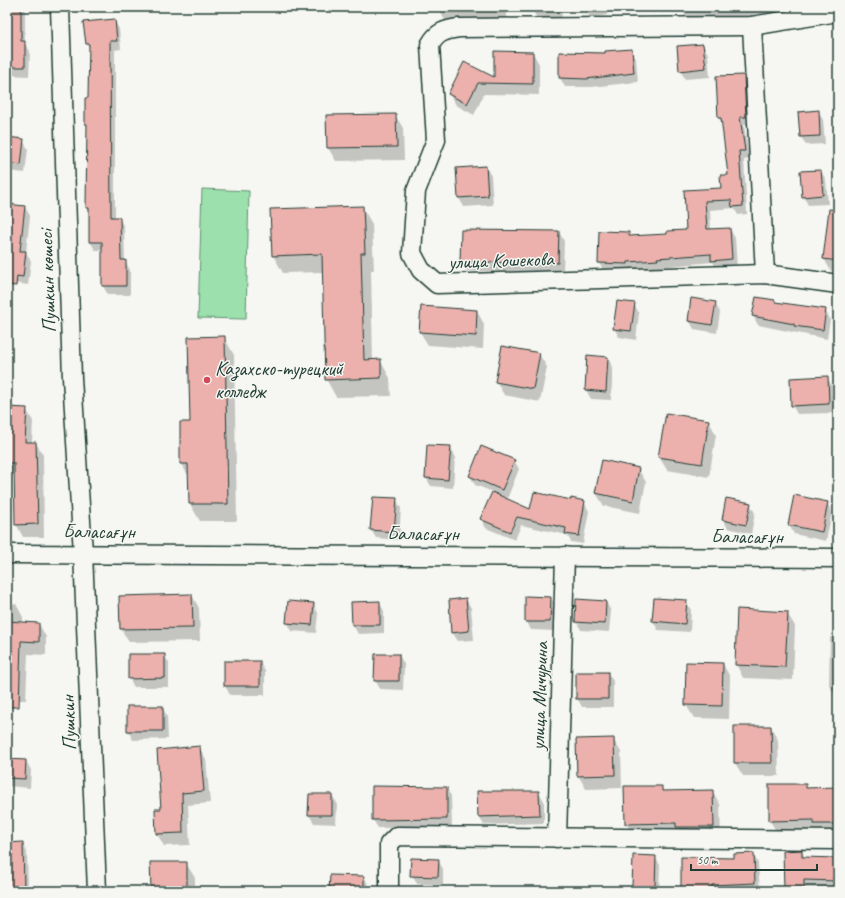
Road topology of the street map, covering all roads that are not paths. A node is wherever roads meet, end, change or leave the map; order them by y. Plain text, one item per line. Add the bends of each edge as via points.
1 (60, 7) edge
2 (838, 12) edge
3 (752, 26) junction
4 (765, 274) junction
5 (838, 284) edge
6 (83, 553) junction
7 (7, 554) edge
8 (565, 556) junction
9 (838, 558) edge
10 (557, 838) junction
11 (838, 840) edge
12 (97, 891) edge
13 (389, 891) edge

1 - 6 street, Пушкин көшесі via 72,378
2 - 3 street, улица Кошекова
3 - 4 street
3 - 4 street, улица Кошекова via 459,28 444,30 435,35 430,45 436,140 416,190 412,253 421,270 437,284
4 - 5 street, улица Кошекова
6 - 7 street, Баласағұн
6 - 8 street, Баласағұн
6 - 12 street, Пушкин
8 - 9 street, Баласағұн
8 - 10 street, улица Мичурина
10 - 11 street
10 - 13 street via 396,836 389,844

